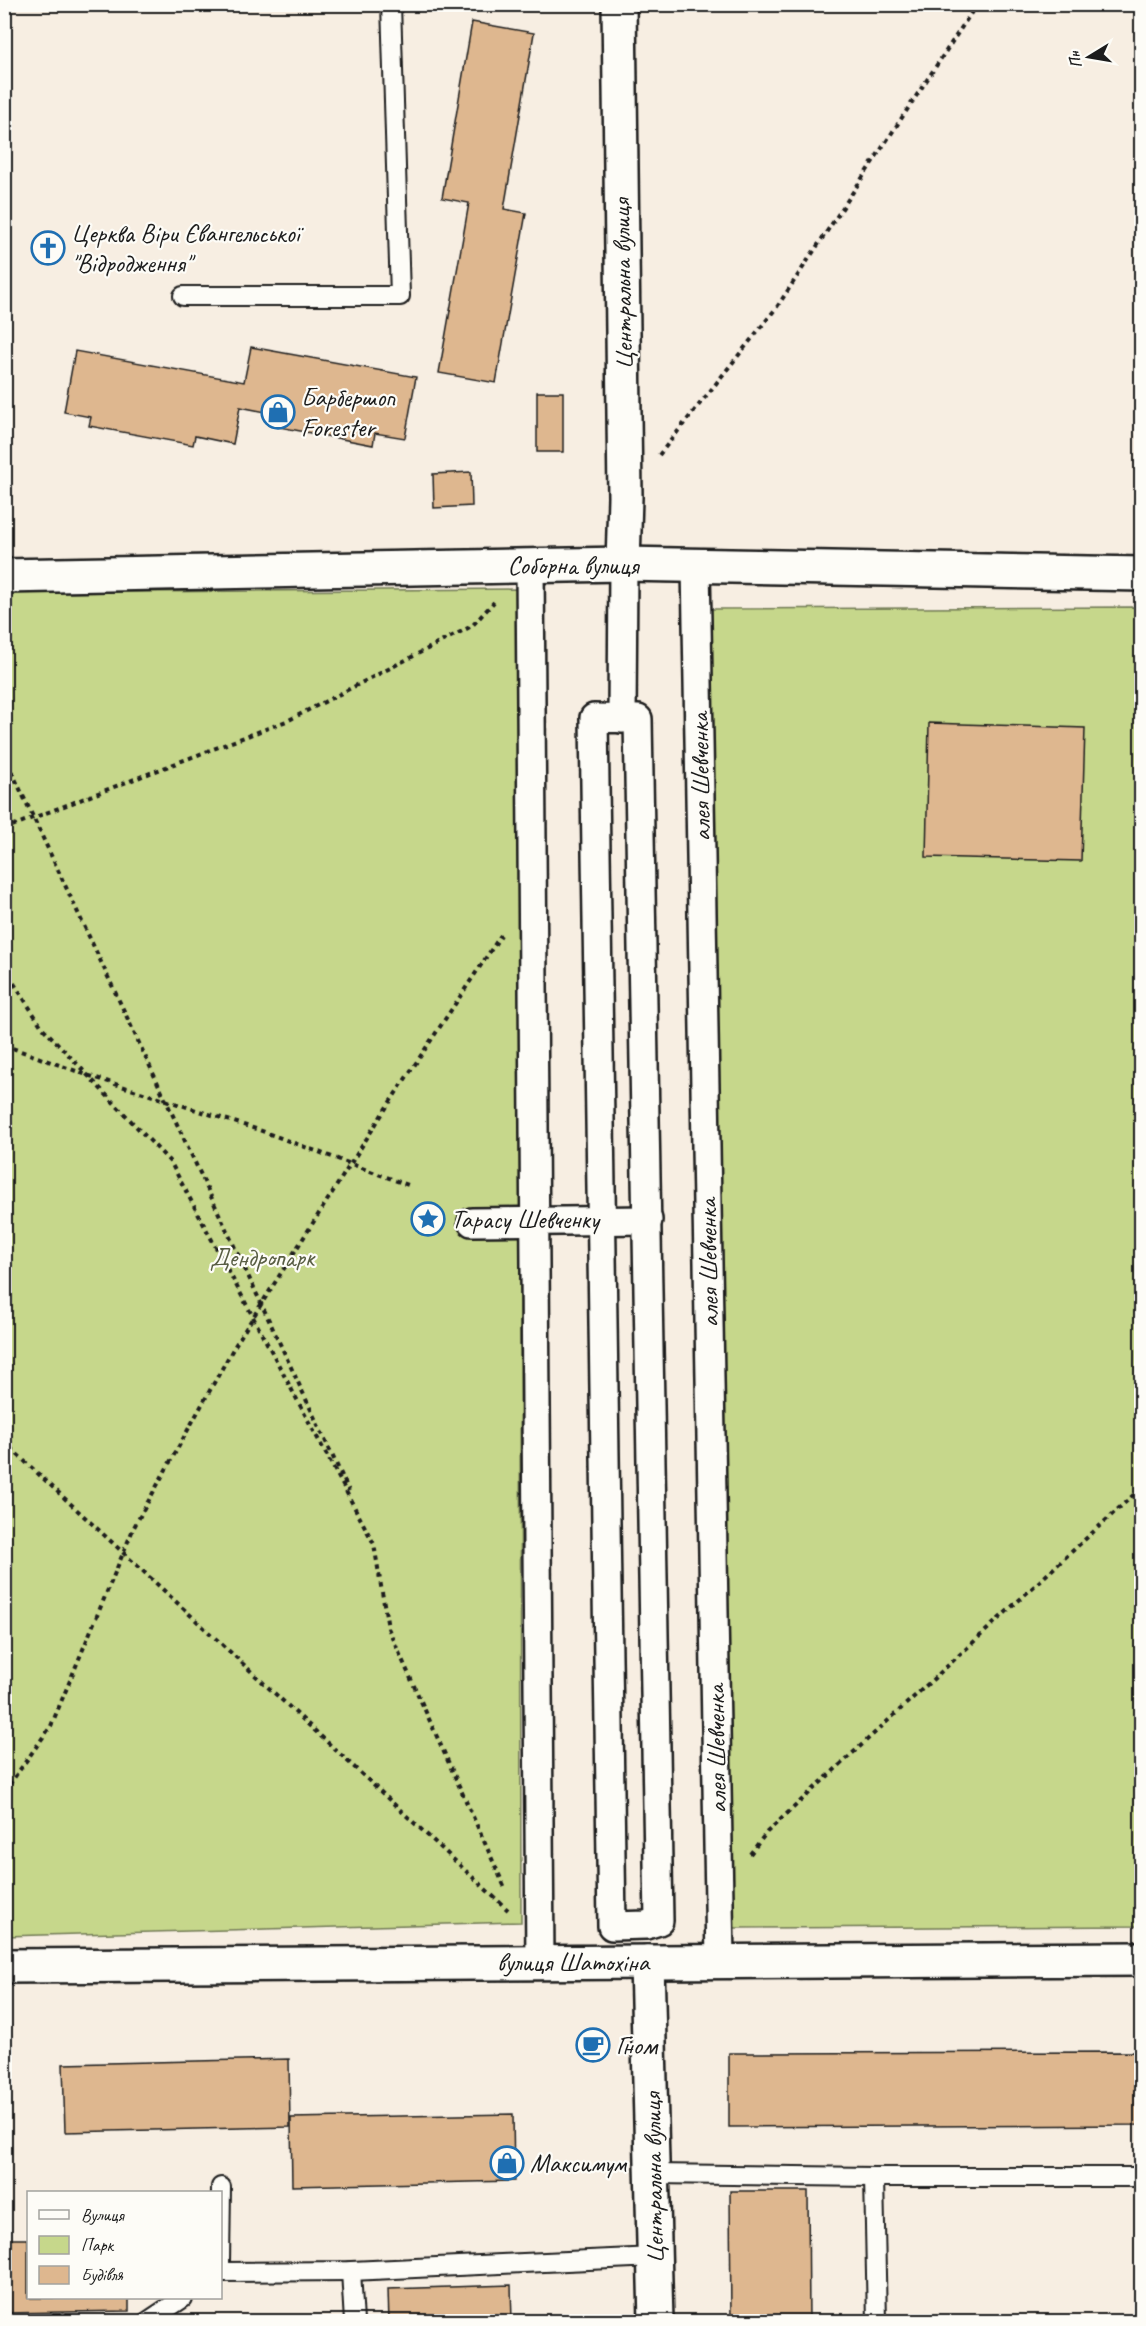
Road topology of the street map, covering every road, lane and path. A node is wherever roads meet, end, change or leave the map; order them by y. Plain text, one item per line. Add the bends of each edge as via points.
1 (391, 4) edge
2 (619, 4) edge
3 (976, 4) edge
4 (183, 296) dead end
5 (625, 497) junction
6 (623, 564) junction
7 (530, 565) junction
8 (696, 565) junction
9 (1142, 574) edge
10 (4, 576) edge
11 (622, 719) junction
12 (4, 755) edge
13 (34, 818) junction
14 (4, 829) edge
15 (532, 887) junction
16 (4, 968) edge
17 (4, 1045) edge
18 (87, 1075) junction
19 (165, 1100) junction
20 (350, 1164) junction
21 (408, 1185) dead end
22 (648, 1220) junction
23 (535, 1221) junction
24 (601, 1221) junction
25 (472, 1222) dead end
26 (261, 1305) junction
27 (253, 1316) junction
28 (4, 1442) edge
29 (1142, 1486) edge
30 (374, 1544) junction
31 (124, 1552) junction
32 (4, 1792) edge
33 (506, 1891) dead end
34 (718, 1899) junction
35 (540, 1923) junction
36 (646, 1925) junction
37 (1142, 1959) edge
38 (720, 1961) junction
39 (540, 1962) junction
40 (647, 1962) junction
41 (4, 1966) edge
42 (653, 2174) junction
43 (874, 2177) junction
44 (1142, 2177) edge
45 (221, 2187) dead end
46 (221, 2191) edge
47 (654, 2257) junction
48 (351, 2271) junction
49 (222, 2272) edge
50 (182, 2299) edge
51 (147, 2322) edge
52 (354, 2322) edge
53 (656, 2322) edge
54 (877, 2322) edge

1 - 4 lane via 400,296
2 - 5 street, Центральна вулиця
3 - 5 path via 777,307
5 - 6 street, Центральна вулиця
6 - 7 street, Соборна вулиця
6 - 8 street, Соборна вулиця
6 - 11 street
7 - 10 street, Соборна вулиця
7 - 13 path via 472,626 288,720
7 - 15 street
8 - 9 street, Соборна вулиця
8 - 34 street, алея Шевченка
11 - 22 street via 638,719
11 - 24 street via 594,718
12 - 13 path
13 - 14 path
13 - 19 path
15 - 20 path
15 - 23 street
16 - 18 path via 42,1028
17 - 18 path
18 - 19 path
18 - 27 path via 171,1163
19 - 20 path
19 - 26 path
20 - 21 path
20 - 26 path
22 - 24 street
22 - 36 street via 659,1921
23 - 24 street
23 - 25 street
23 - 35 street
24 - 36 street via 612,1926
26 - 27 path
26 - 30 path
27 - 30 path
27 - 31 path via 134,1527
28 - 31 path
29 - 34 path via 767,1832
30 - 33 path via 388,1628
31 - 32 path via 51,1726
31 - 35 path via 521,1922
34 - 38 street, алея Шевченка
35 - 39 street
36 - 40 street
37 - 38 street, вулиця Шатохіна
38 - 40 street, вулиця Шатохіна
39 - 40 street, вулиця Шатохіна
39 - 41 street, вулиця Шатохіна
40 - 42 street, Центральна вулиця
42 - 43 lane
42 - 47 street, Центральна вулиця
43 - 44 lane
43 - 54 lane
45 - 46 lane
47 - 48 lane
47 - 53 street, Центральна вулиця
48 - 49 lane
48 - 52 lane
50 - 51 lane

